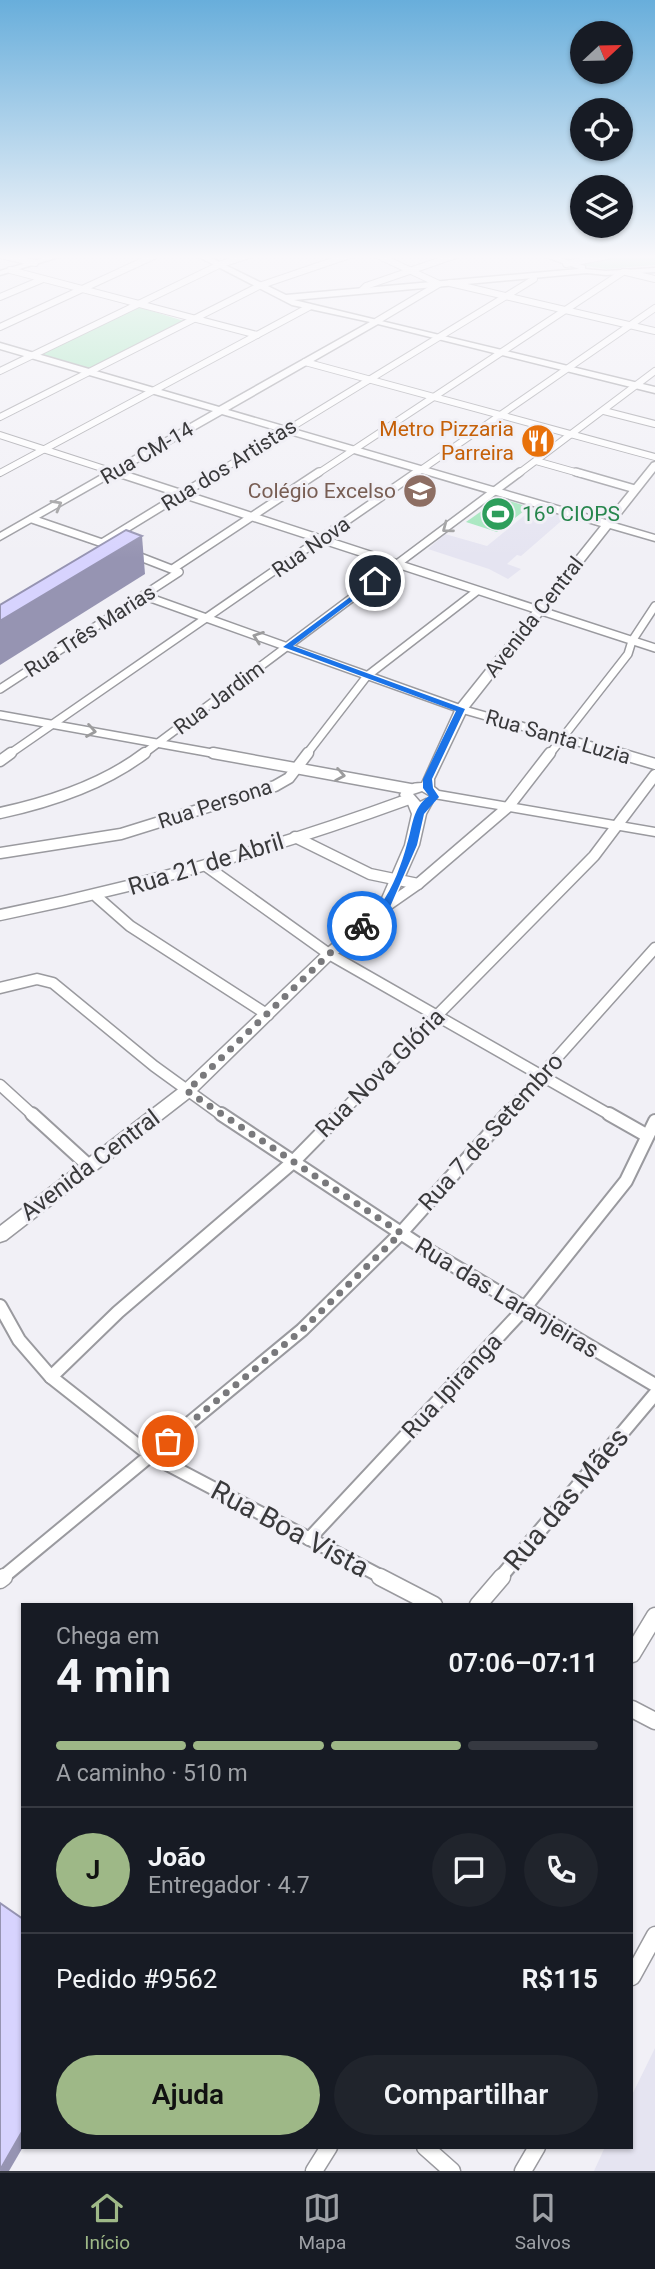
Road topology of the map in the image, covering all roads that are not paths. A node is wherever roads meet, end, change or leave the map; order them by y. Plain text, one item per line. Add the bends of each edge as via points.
1 (33, 355) edge
2 (34, 355) edge
3 (121, 355) edge
4 (219, 355) edge
5 (317, 355) edge
6 (408, 355) edge
7 (499, 355) edge
8 (517, 355) edge
9 (586, 355) edge
10 (305, 362) junction
11 (568, 368) junction
12 (0, 371) edge
13 (655, 371) edge
14 (89, 372) junction
15 (369, 380) junction
16 (637, 386) junction
17 (655, 390) edge
18 (153, 391) junction
19 (435, 397) junction
20 (220, 411) junction
21 (604, 411) junction
22 (500, 415) junction
23 (0, 417) edge
24 (655, 425) edge
25 (286, 430) junction
26 (0, 435) edge
27 (572, 435) junction
28 (44, 450) junction
29 (354, 450) junction
30 (655, 457) edge
31 (536, 461) junction
32 (655, 465) edge
33 (422, 470) junction
34 (114, 472) junction
35 (0, 473) edge
36 (635, 489) junction
37 (496, 492) junction
38 (181, 494) junction
39 (252, 517) junction
40 (32, 519) junction
41 (607, 524) junction
42 (0, 537) edge
43 (655, 538) edge
44 (321, 540) junction
45 (102, 543) junction
46 (112, 547) edge
47 (122, 550) edge
48 (397, 565) junction
49 (176, 570) junction
50 (477, 591) junction
51 (145, 596) junction
52 (655, 606) edge
53 (538, 611) junction
54 (208, 619) junction
55 (632, 641) junction
56 (287, 647) junction
57 (655, 648) edge
58 (367, 676) junction
59 (0, 689) edge
60 (461, 709) junction
61 (0, 715) edge
62 (54, 724) junction
63 (561, 738) junction
64 (159, 742) junction
65 (0, 761) edge
66 (655, 764) edge
67 (299, 767) junction
68 (655, 775) edge
69 (421, 795) junction
70 (509, 806) junction
71 (0, 813) edge
72 (619, 826) junction
73 (655, 832) edge
74 (295, 837) junction
75 (0, 853) edge
76 (206, 866) junction
77 (397, 883) junction
78 (418, 884) junction
79 (97, 897) junction
80 (385, 907) junction
81 (0, 915) edge
82 (655, 948) edge
83 (329, 954) junction
84 (0, 988) edge
85 (268, 1015) junction
86 (436, 1016) junction
87 (541, 1075) junction
88 (1, 1088) edge
89 (187, 1091) junction
90 (655, 1121) edge
91 (646, 1135) junction
92 (293, 1162) junction
93 (89, 1166) junction
94 (401, 1233) junction
95 (0, 1235) edge
96 (0, 1306) edge
97 (523, 1311) junction
98 (51, 1377) junction
99 (655, 1385) edge
100 (655, 1394) edge
101 (150, 1455) junction
102 (309, 1539) junction
103 (0, 1580) edge
104 (430, 1603) edge
105 (480, 1603) edge
106 (655, 1616) edge
107 (633, 1652) edge
108 (633, 1710) edge
109 (655, 1721) edge
110 (655, 1935) edge
111 (633, 1975) edge
112 (328, 2149) edge
113 (427, 2149) edge
114 (536, 2149) edge
115 (314, 2171) edge
116 (452, 2171) edge
117 (523, 2171) edge

1 - 12 street
2 - 14 street
3 - 14 street
4 - 18 street
5 - 10 street, Rua CM-14
6 - 15 street, Rua dos Artistas
7 - 19 street, Rua Três Marias
8 - 11 street
9 - 11 street, Rua Nova
10 - 15 street
10 - 20 street, Rua CM-14
11 - 16 street
11 - 22 street, Rua Nova
13 - 16 street, Rua Jardim
14 - 18 street
14 - 23 street
15 - 19 street
15 - 25 street, Rua dos Artistas
16 - 17 street
16 - 21 street, Rua Jardim
18 - 20 street
18 - 28 street
19 - 22 street
19 - 29 street, Rua Três Marias
20 - 25 street
20 - 34 street, Rua CM-14
21 - 24 street
21 - 27 street, Rua Jardim
22 - 27 street
22 - 33 street, Rua Nova
25 - 29 street
25 - 38 street, Rua dos Artistas
26 - 28 street
27 - 30 street
27 - 31 street, Rua Jardim
28 - 34 street
28 - 35 street
29 - 33 street
29 - 39 street, Rua Três Marias
31 - 36 street
31 - 37 street, Rua Jardim
32 - 36 street, Avenida Central
33 - 37 street
33 - 44 street, Rua Nova
34 - 38 street
40 -> 34 street, Rua CM-14
36 - 41 street, Avenida Central
37 - 41 street
37 -> 48 street, Rua Jardim
38 - 39 street
38 - 45 street, Rua dos Artistas
39 - 44 street
39 - 49 street, Rua Três Marias
40 - 42 street, Rua CM-14
40 - 45 street
41 - 43 street
41 - 53 street, Avenida Central
44 - 48 street
44 - 54 street, Rua Nova
45 - 46 street
47 - 49 street
48 - 50 street
48 - 56 street, Rua Jardim
49 - 51 street, Rua Três Marias
50 - 53 street
50 - 58 street, Rua Persona
51 - 54 street, Rua Santa Luzia
51 - 59 street, Rua Três Marias
52 - 55 street
53 - 55 street
53 - 60 street, Avenida Central
56 -> 54 street, Rua Santa Luzia
54 - 62 street, Rua Nova
55 - 57 street
55 - 63 street via 628,654
56 - 58 street, Rua Santa Luzia
56 - 64 street, Rua Jardim
58 - 60 street, Rua Santa Luzia
58 - 67 street, Rua Persona
60 - 63 street, Rua Santa Luzia
60 - 69 street, Avenida Central
61 - 62 street
62 -> 64 street
62 - 65 street, Rua Nova
63 - 66 street, Rua Santa Luzia
63 - 70 street
64 - 67 street
64 - 71 street, Rua Jardim via 124,769 82,790
67 -> 69 street
67 - 75 street, Rua Persona via 275,786 121,834
68 - 72 street, Rua Nova Glória
69 - 70 street
69 - 74 street, Rua 21 de Abril
69 - 77 street, Avenida Central via 412,845
70 - 72 street
70 - 78 street
72 - 73 street
72 - 86 street, Rua Nova Glória
74 - 76 street, Rua 21 de Abril
74 - 77 street
76 - 79 street, Rua 21 de Abril
76 - 83 street
77 - 78 street
77 - 80 street, Avenida Central
78 - 80 street
79 - 81 street, Rua 21 de Abril
79 - 85 street via 130,926
80 - 83 street, Avenida Central
82 - 87 street, Rua 7 de Setembro
83 - 85 street, Avenida Central
83 - 86 street
84 - 89 street, Rua das Laranjeiras via 37,979 53,984
85 - 89 street, Avenida Central
86 - 87 street
86 - 92 street, Rua Nova Glória
87 - 91 street
87 - 94 street, Rua 7 de Setembro
88 - 93 street
89 - 92 street, Rua das Laranjeiras
89 - 93 street, Avenida Central
90 - 91 street, Rua Ipiranga
91 - 97 street, Rua Ipiranga via 625,1181
92 - 94 street, Rua das Laranjeiras
92 - 98 street, Rua Nova Glória via 118,1312
93 - 95 street, Avenida Central
94 - 97 street, Rua das Laranjeiras
94 - 101 street, Rua 7 de Setembro via 302,1330
96 - 98 street, Rua Boa Vista via 19,1340
97 - 99 street, Rua das Laranjeiras
97 - 102 street, Rua Ipiranga
98 - 101 street, Rua Boa Vista
100 - 105 street, Rua das Mães
101 - 102 street, Rua Boa Vista
101 - 103 street, Rua 7 de Setembro
102 - 104 street, Rua Boa Vista
106 - 107 street
108 - 109 street
110 - 111 street
112 - 115 street
113 - 116 street
114 - 117 street

